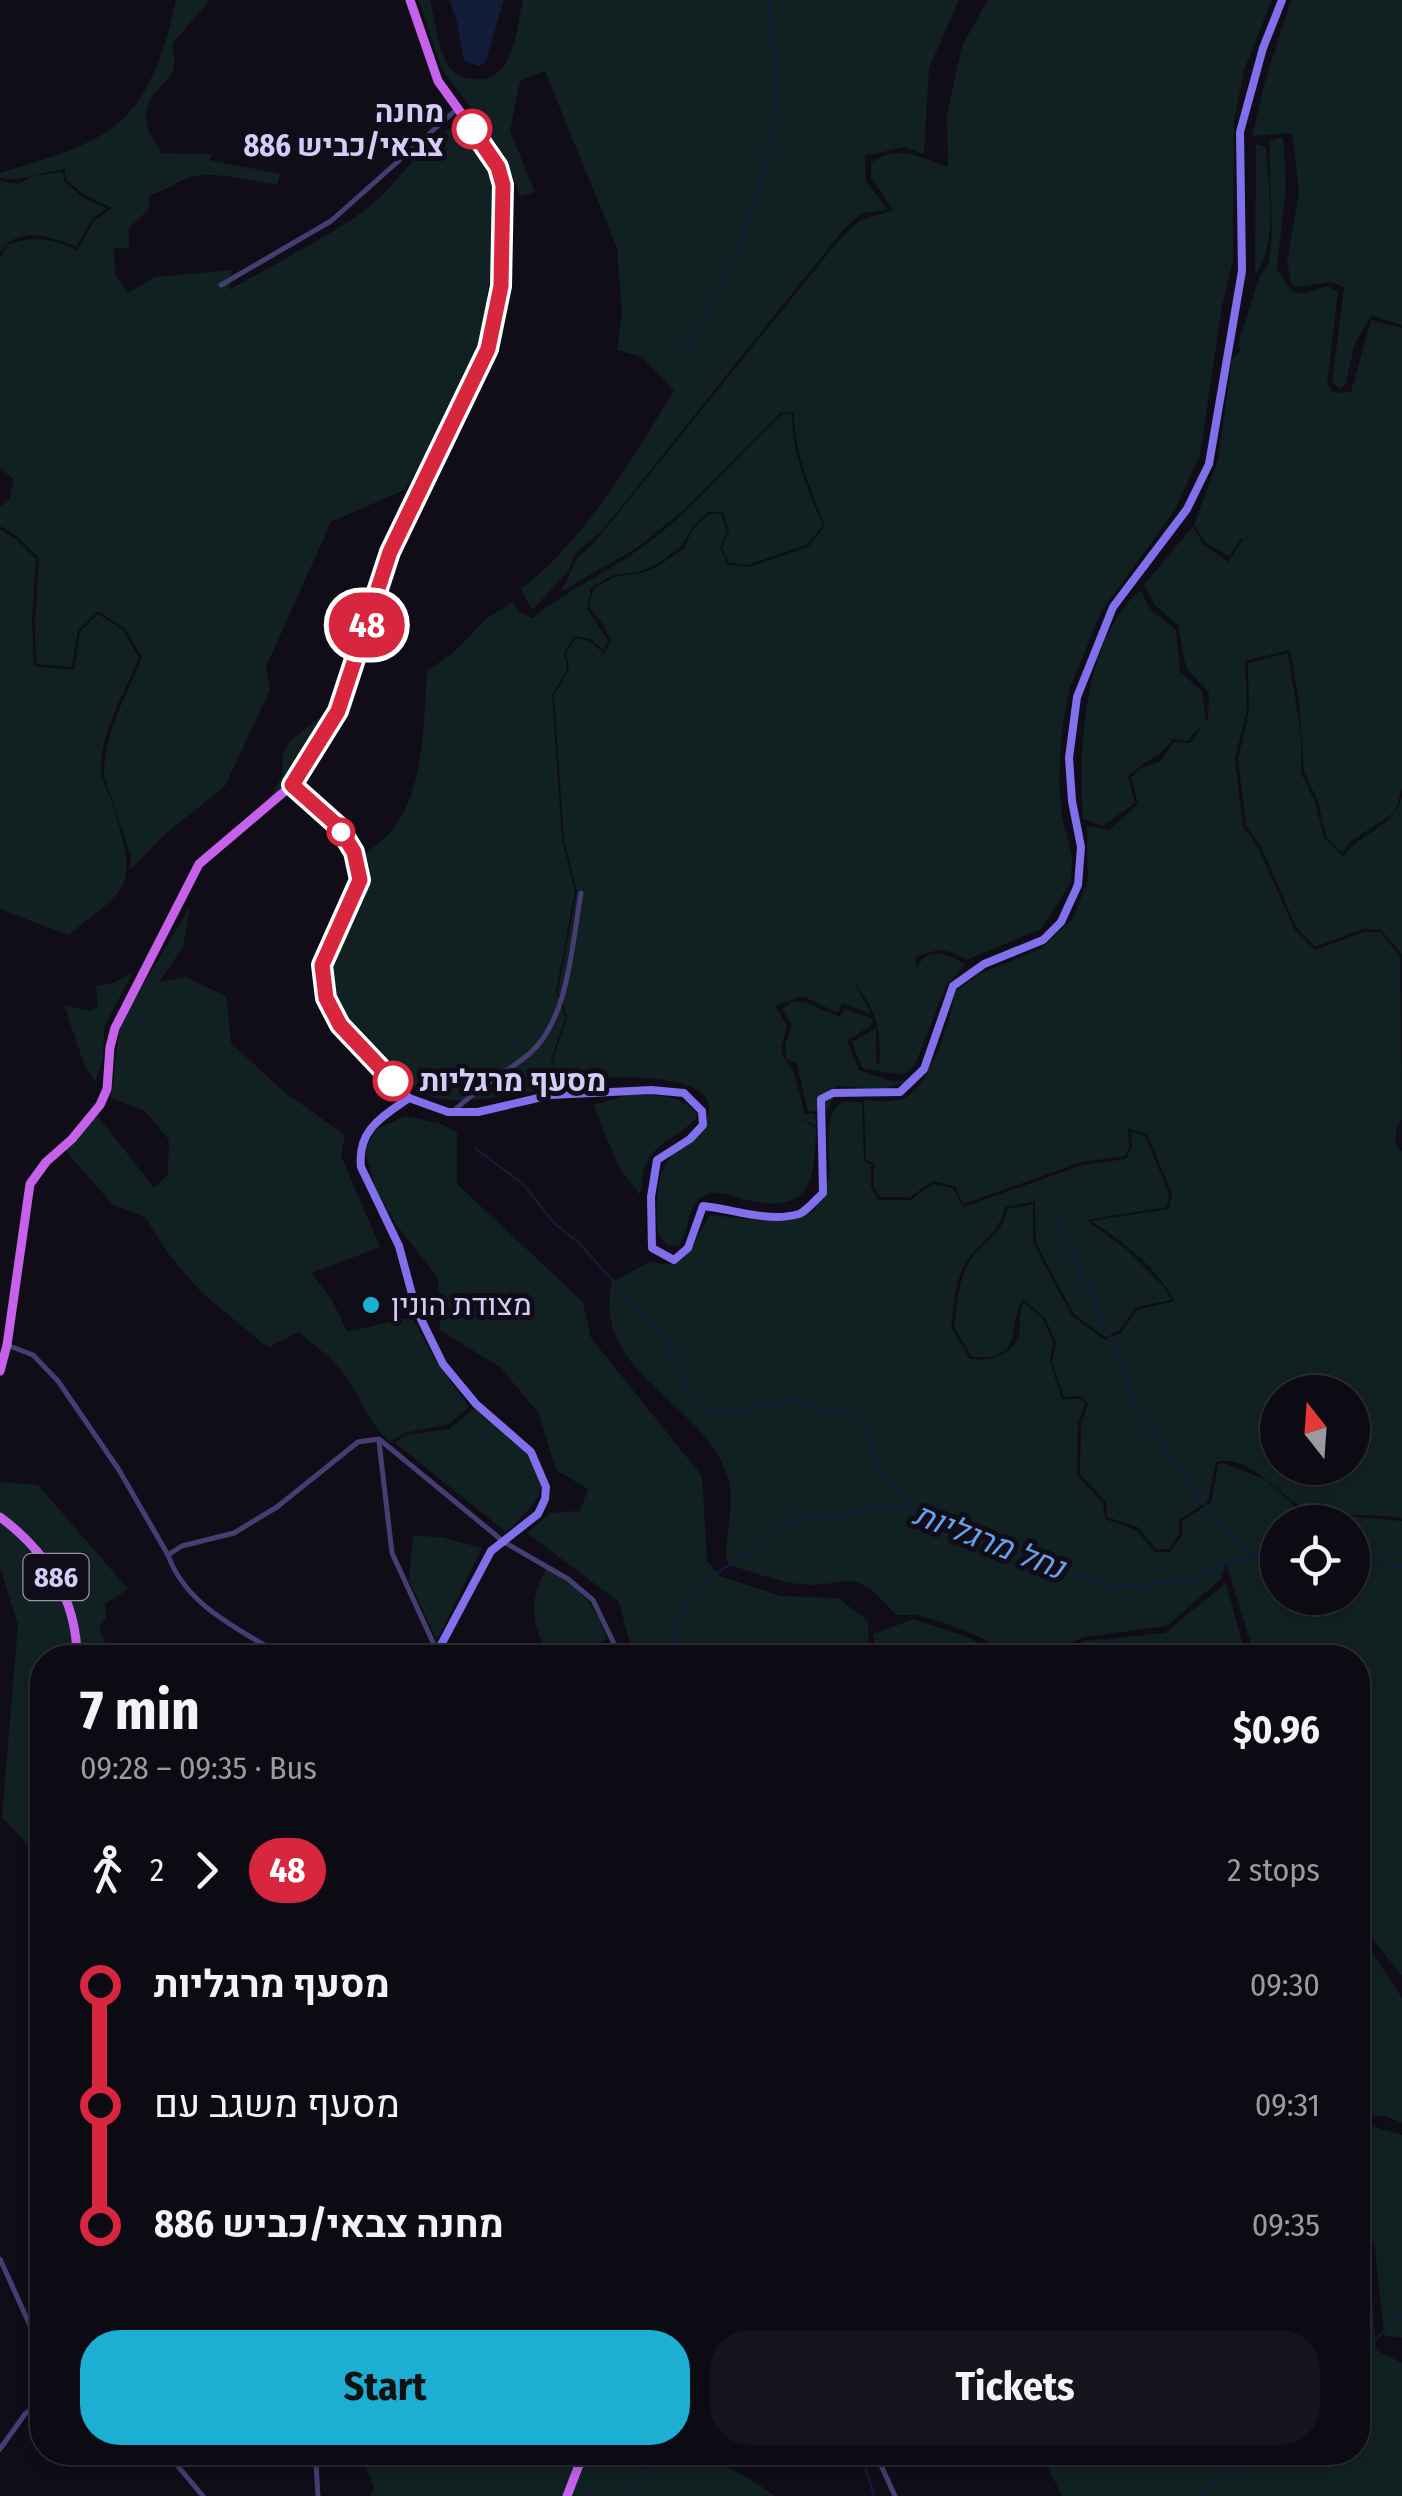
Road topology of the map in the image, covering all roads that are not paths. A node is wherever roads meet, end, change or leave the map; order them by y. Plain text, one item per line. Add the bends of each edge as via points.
1 (410, 0) edge
2 (1282, 0) edge
3 (457, 109) junction
4 (221, 285) dead end
5 (292, 785) junction
6 (581, 893) dead end
7 (409, 1098) junction
8 (452, 1113) junction
9 (7, 1346) junction
10 (0, 1371) edge
11 (379, 1439) junction
12 (0, 1516) edge
13 (504, 1542) junction
14 (168, 1555) junction
15 (76, 1645) edge
16 (265, 1645) edge
17 (431, 1645) edge
18 (438, 1645) edge
19 (615, 1645) edge
20 (0, 2258) edge
21 (30, 2325) edge
22 (30, 2410) edge
23 (0, 2449) edge
24 (177, 2465) edge
25 (316, 2465) edge
26 (579, 2465) edge
27 (881, 2465) edge
28 (203, 2496) edge
29 (318, 2496) edge
30 (566, 2496) edge
31 (895, 2496) edge

1 - 3 main road via 438,81
2 - 8 main road via 1240,132 1242,271 1209,464 1187,509 1113,607 1077,697 1069,758 1080,866 1061,922 1042,940 984,964 954,986 924,1070 900,1092 822,1099 823,1193 801,1214 755,1217 703,1206 688,1248 674,1260 652,1248 651,1197 657,1160 703,1125 702,1111 684,1093 551,1095
3 - 4 street via 331,222
3 - 5 main road via 503,185 501,286 488,349 390,552 338,711
5 - 7 main road via 338,826 354,852 360,880 322,965 326,998 340,1025
5 - 9 main road via 200,864 115,1028 100,1105 30,1184
6 - 8 street via 550,1032
7 - 8 main road
7 - 13 main road via 367,1130 359,1154 443,1364 531,1452 545,1482 538,1514
9 - 10 main road
9 - 14 street via 33,1354 58,1381
11 - 13 street
11 - 14 street via 358,1442 254,1522
11 - 17 street via 392,1553
12 - 15 main road, 886 via 56,1576
13 - 18 main road via 484,1562
13 - 19 street via 593,1600
14 - 16 street via 188,1593
20 - 21 street
22 - 23 street
24 - 28 street
25 - 29 street
26 - 30 main road
27 - 31 street

